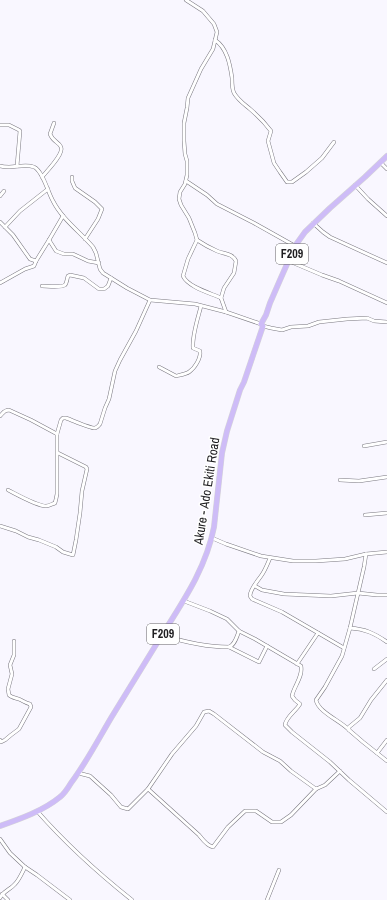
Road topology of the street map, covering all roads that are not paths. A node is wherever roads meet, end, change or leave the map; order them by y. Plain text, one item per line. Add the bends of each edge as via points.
1 (186, 0) edge
2 (215, 40) junction
3 (54, 123) dead end
4 (0, 125) edge
5 (334, 142) dead end
6 (387, 156) edge
7 (380, 162) junction
8 (0, 166) edge
9 (17, 166) junction
10 (387, 169) edge
11 (42, 177) junction
12 (72, 177) dead end
13 (186, 181) junction
14 (355, 185) junction
15 (48, 189) junction
16 (4, 191) dead end
17 (0, 196) edge
18 (63, 216) junction
19 (387, 216) edge
20 (0, 222) edge
21 (313, 223) junction
22 (5, 227) junction
23 (85, 239) junction
24 (50, 240) junction
25 (197, 240) junction
26 (295, 246) junction
27 (289, 260) junction
28 (36, 261) junction
29 (98, 263) junction
30 (387, 263) edge
31 (0, 276) edge
32 (111, 278) junction
33 (4, 281) junction
34 (0, 283) edge
35 (42, 286) dead end
36 (221, 298) junction
37 (150, 300) junction
38 (387, 303) edge
39 (201, 306) junction
40 (226, 312) junction
41 (387, 322) edge
42 (262, 325) junction
43 (159, 367) dead end
44 (0, 416) edge
45 (57, 434) junction
46 (387, 442) edge
47 (364, 446) dead end
48 (58, 453) junction
49 (387, 477) edge
50 (340, 480) dead end
51 (8, 490) dead end
52 (387, 512) edge
53 (365, 515) dead end
54 (0, 526) edge
55 (212, 538) junction
56 (387, 552) edge
57 (366, 554) junction
58 (270, 558) junction
59 (254, 586) junction
60 (358, 593) junction
61 (387, 595) edge
62 (184, 601) junction
63 (350, 628) junction
64 (239, 630) junction
65 (318, 633) junction
66 (162, 635) junction
67 (14, 641) dead end
68 (387, 642) edge
69 (267, 646) junction
70 (229, 647) junction
71 (344, 648) junction
72 (387, 659) edge
73 (297, 664) junction
74 (374, 669) dead end
75 (387, 680) edge
76 (349, 730) junction
77 (0, 740) edge
78 (387, 740) edge
79 (377, 753) junction
80 (387, 761) edge
81 (340, 771) junction
82 (78, 773) junction
83 (148, 789) junction
84 (316, 789) junction
85 (37, 811) junction
86 (387, 812) edge
87 (0, 826) edge
88 (0, 839) edge
89 (25, 867) junction
90 (280, 870) dead end
91 (1, 895) edge
92 (8, 900) edge
93 (70, 900) edge
94 (132, 900) edge
95 (267, 900) edge

1 - 2 street via 200,8 212,21 217,32
2 - 5 street via 225,52 234,93 271,131 268,141 274,163 287,182 292,182 306,172 322,158
2 - 13 street via 213,50 188,98 183,133 187,164
3 - 11 street via 50,134 61,147 61,151
4 - 9 street via 9,125 20,131
6 - 7 main road, Akure - Ado Ekiti Road / F209
7 - 10 street
7 - 14 main road, Akure - Ado Ekiti Road / F209
8 - 9 street
9 - 11 street via 32,166
11 - 15 street
12 - 23 street via 75,188 102,209
13 - 25 street via 179,199
13 - 26 street via 217,204
14 - 19 street
14 - 21 main road, Akure - Ado Ekiti Road / F209
15 - 18 street
15 - 22 street via 20,211
16 - 17 street
18 - 23 street
18 - 24 street
20 - 22 street
21 - 26 main road, Akure - Ado Ekiti Road / F209
21 - 30 street via 330,237
22 - 28 street via 30,259
23 - 29 street via 93,247
24 - 28 street
24 - 29 street via 56,251
25 - 36 street via 188,259 184,278 190,284
25 - 36 street via 235,258 234,273
26 - 27 main road, Akure - Ado Ekiti Road / F209
27 - 38 street
27 - 42 main road, Akure - Ado Ekiti Road / F209
28 - 33 street via 34,266
29 - 32 street via 103,273
31 - 33 street
32 - 35 street via 104,289 97,288 84,278 70,275 64,285
32 - 37 street
33 - 34 street
36 - 40 street
37 - 39 street
37 - 45 street via 120,360 100,424 94,428 63,418
39 - 40 street
39 - 43 street via 193,343 194,348 201,354 194,366 188,372 176,376
40 - 42 street
41 - 42 street via 367,318 347,319 282,330
42 - 55 main road, Akure - Ado Ekiti Road / F209 via 224,442
44 - 45 street via 9,410
45 - 48 street
46 - 47 street
48 - 51 street via 55,503 45,506
48 - 54 street via 81,463 87,469 72,555
49 - 50 street via 359,481
52 - 53 street
55 - 58 street
55 - 62 main road, Akure - Ado Ekiti Road / F209 via 207,555
56 - 57 street
57 - 58 street via 345,559 316,561
57 - 60 street
58 - 59 street
59 - 60 street via 284,594 331,596
59 - 65 street via 250,594 252,599 282,612
60 - 61 street
60 - 63 street
62 - 64 street via 227,619
62 - 66 main road, Akure - Ado Ekiti Road / F209
63 - 68 street via 370,632
63 - 71 street
64 - 69 street
64 - 70 street
65 - 71 street
65 - 73 street
66 - 70 street via 196,644
66 - 82 main road, Akure - Ado Ekiti Road / F209
67 - 77 street via 9,695 30,704 31,707 19,729 5,740
69 - 70 street via 259,662
69 - 73 street
71 - 76 street via 334,671 316,700 321,709
72 - 74 street
73 - 81 street via 301,666 302,671 292,696 300,704 285,725
75 - 76 street
76 - 79 street
78 - 79 street
79 - 80 street
81 - 84 street via 325,785
81 - 86 street
82 - 83 street via 90,776 121,807 128,809
82 - 85 main road, Akure - Ado Ekiti Road / F209 via 61,796
83 - 84 street via 206,844 213,847 228,827 245,811 256,811 272,822 281,822
83 - 84 street via 204,712 209,711
85 - 87 main road, Akure - Ado Ekiti Road / F209
85 - 94 street via 83,858
88 - 89 street
89 - 91 street via 11,888
89 - 93 street
90 - 95 street
91 - 92 street

